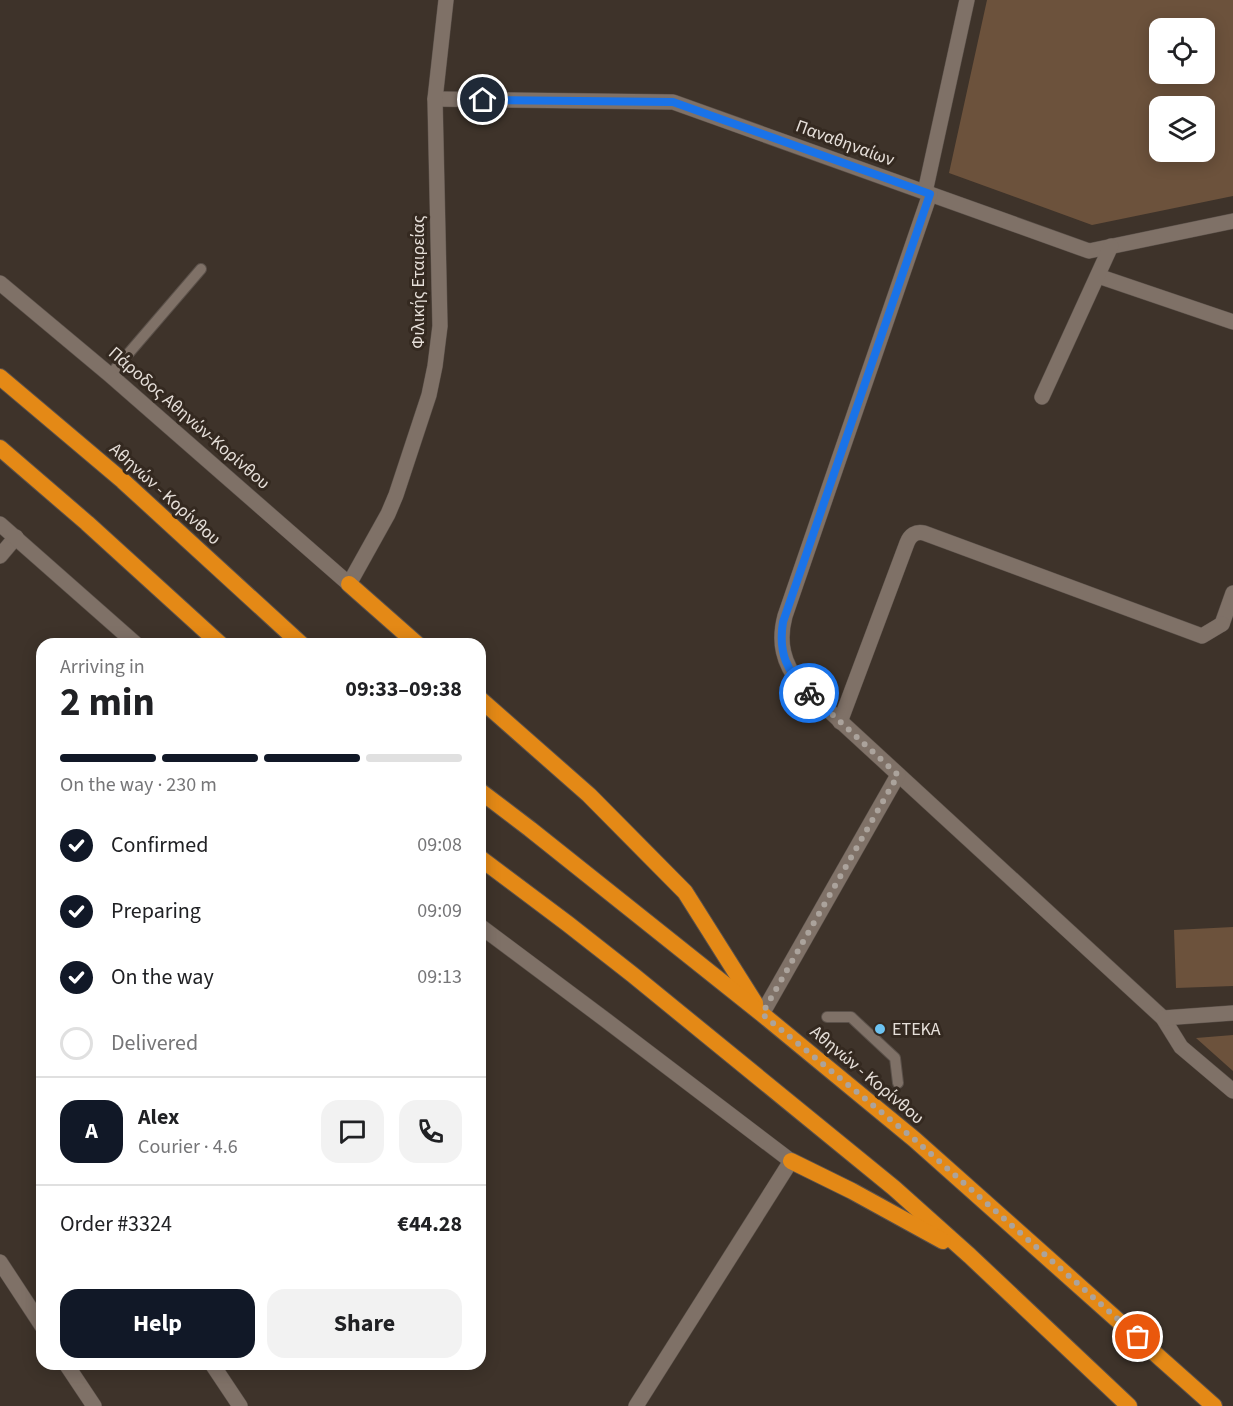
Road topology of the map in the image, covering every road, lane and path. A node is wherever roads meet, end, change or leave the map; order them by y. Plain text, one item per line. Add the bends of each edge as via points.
1 (446, 0) edge
2 (967, 0) edge
3 (435, 99) junction
4 (928, 193) junction
5 (1233, 221) edge
6 (1111, 246) junction
7 (201, 269) dead end
8 (1098, 276) junction
9 (0, 284) edge
10 (1233, 322) edge
11 (110, 375) junction
12 (0, 376) edge
13 (1042, 397) dead end
14 (0, 448) edge
15 (0, 524) edge
16 (16, 537) junction
17 (0, 556) edge
18 (350, 584) junction
19 (1233, 593) edge
20 (1227, 626) edge
21 (129, 638) edge
22 (213, 638) edge
23 (294, 638) edge
24 (410, 638) edge
25 (486, 704) edge
26 (840, 722) junction
27 (898, 775) junction
28 (486, 796) edge
29 (486, 862) edge
30 (486, 930) edge
31 (1233, 1013) edge
32 (762, 1014) junction
33 (827, 1017) dead end
34 (1163, 1018) junction
35 (898, 1083) dead end
36 (1233, 1091) edge
37 (791, 1161) junction
38 (970, 1256) junction
39 (0, 1262) edge
40 (36, 1317) edge
41 (70, 1370) edge
42 (216, 1370) edge
43 (94, 1406) edge
44 (240, 1406) edge
45 (636, 1406) edge
46 (1130, 1406) edge
47 (1214, 1406) edge

1 - 3 street, Φιλικής Εταιρείας
2 - 4 street
3 - 4 street, Παναθηναίων via 673,102
3 - 18 street, Φιλικής Εταιρείας via 440,326 435,366 392,504
4 - 6 street, Παναθηναίων via 1089,251
4 - 26 street via 783,624 783,655 789,669
5 - 6 street, Παναθηναίων
6 - 8 street
7 - 11 lane
8 - 10 street
8 - 13 street
9 - 11 street, Πάροδος Αθηνών-Κορίνθου
11 - 18 street, Πάροδος Αθηνών-Κορίνθου
12 - 23 highway, Αθηνών - Κορίνθου via 123,481
14 - 22 highway
15 - 16 street
16 - 17 street
16 - 21 street
18 - 24 highway
19 - 20 street
20 - 26 street via 1202,636 917,532 907,543
25 - 32 highway via 589,795 685,891
26 - 27 street
27 - 32 street
27 - 34 street
28 - 32 highway, Αθηνών - Κορίνθου
29 - 38 highway via 568,924 894,1188
30 - 37 street
31 - 34 street
32 - 47 highway, Αθηνών - Κορίνθου via 914,1139
33 - 35 lane via 851,1017 866,1030 896,1058
34 - 36 street via 1181,1047
37 - 38 highway
37 - 45 street
38 - 46 highway
39 - 40 street
41 - 43 street
42 - 44 street

